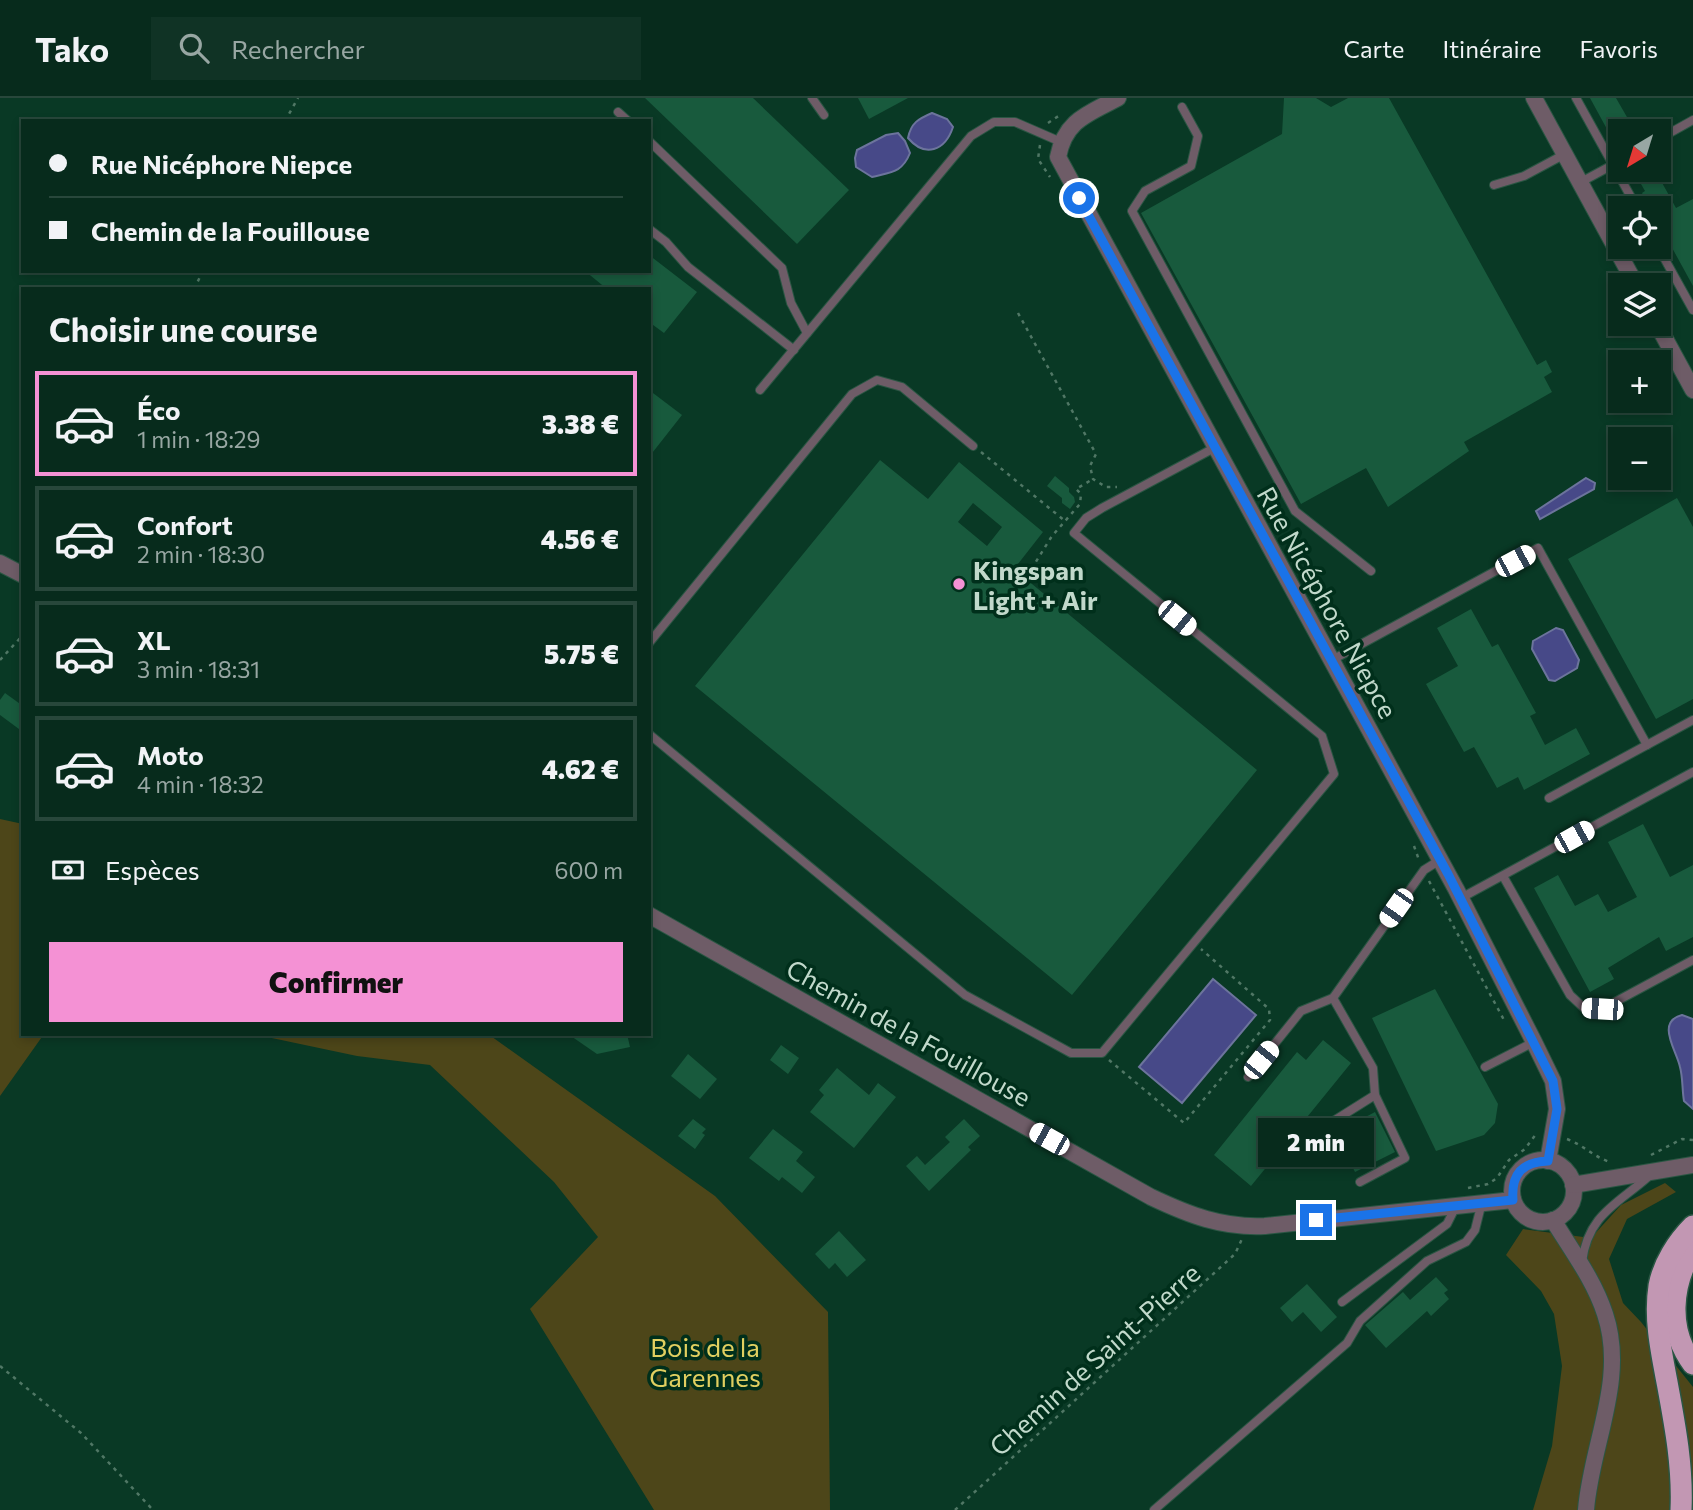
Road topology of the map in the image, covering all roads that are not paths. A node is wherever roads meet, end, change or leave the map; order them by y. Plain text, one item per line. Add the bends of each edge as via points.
1 (812, 98) edge
2 (1118, 98) edge
3 (1534, 98) edge
4 (1576, 98) edge
5 (1182, 107) dead end
6 (618, 112) dead end
7 (824, 115) dead end
8 (626, 119) edge
9 (1693, 120) edge
10 (1671, 132) edge
11 (1061, 142) junction
12 (651, 143) edge
13 (1608, 149) edge
14 (1565, 154) junction
15 (1608, 168) edge
16 (1580, 182) junction
17 (1494, 185) dead end
18 (651, 231) edge
19 (1665, 259) edge
20 (1629, 273) edge
21 (1693, 310) edge
22 (807, 333) junction
23 (1664, 336) edge
24 (794, 350) junction
25 (760, 390) dead end
26 (1693, 390) edge
27 (973, 446) road end
28 (1216, 447) junction
29 (0, 563) edge
30 (1371, 571) dead end
31 (21, 574) edge
32 (651, 641) edge
33 (1332, 660) junction
34 (1693, 720) edge
35 (651, 736) edge
36 (1647, 745) junction
37 (1693, 772) edge
38 (1549, 798) dead end
39 (1440, 860) junction
40 (1503, 876) junction
41 (1461, 898) junction
42 (651, 916) edge
43 (1693, 960) edge
44 (1333, 998) junction
45 (1534, 1042) junction
46 (1485, 1067) dead end
47 (1248, 1077) dead end
48 (1375, 1096) junction
49 (1324, 1128) dead end
50 (1548, 1161) junction
51 (1693, 1165) edge
52 (1654, 1171) junction
53 (1360, 1182) dead end
54 (1573, 1185) junction
55 (1513, 1200) junction
56 (1482, 1202) junction
57 (1453, 1205) junction
58 (1553, 1220) junction
59 (1693, 1226) edge
60 (1693, 1249) edge
61 (1582, 1265) junction
62 (1342, 1302) dead end
63 (1693, 1364) edge
64 (1154, 1510) edge
65 (1587, 1510) edge
66 (1681, 1510) edge

1 - 7 lane
2 - 11 street via 1081,118
3 - 14 street
4 - 13 lane
5 - 30 lane via 1198,136 1191,166 1145,191 1132,211 1295,511
6 - 8 lane
9 - 10 lane
11 - 22 lane via 1015,122 994,122 971,136
11 - 28 street, Rue Nicéphore Niepce via 1058,157 1066,175
12 - 22 lane via 782,268 791,303
14 - 16 street
14 - 17 lane via 1524,176
15 - 16 lane
16 - 20 street
18 - 24 lane via 688,267
19 - 21 lane
22 - 24 lane
23 - 26 street
24 - 25 lane
27 - 32 lane via 902,387 877,380 852,394
28 - 33 street, Rue Nicéphore Niepce
28 - 35 lane via 1086,518 1074,533 1322,736 1334,774 1102,1053 1071,1053 965,995
29 - 31 street
33 - 36 lane via 1538,548
33 - 39 street, Rue Nicéphore Niepce
34 - 36 lane
36 - 38 lane
37 - 40 lane
39 - 41 street, Rue Nicéphore Niepce
39 - 44 lane via 1424,870
40 - 41 lane
40 - 43 lane via 1570,995 1584,1008 1602,1009
41 - 45 street, Rue Nicéphore Niepce
42 - 57 street, Chemin de la Fouillouse via 1151,1197 1208,1221 1248,1227
44 - 47 lane via 1301,1011
44 - 48 lane via 1373,1068
45 - 46 lane
45 - 50 street, Rue Nicéphore Niepce via 1553,1081 1557,1109
48 - 49 lane
48 - 53 lane via 1405,1158
50 - 54 street via 1564,1169
50 - 55 street via 1524,1166 1512,1187
51 - 52 street
52 - 54 street
52 - 61 lane via 1603,1213 1584,1245
54 - 58 street via 1570,1206
55 - 56 street, Chemin de la Fouillouse
55 - 58 street via 1534,1221
56 - 57 street, Chemin de la Fouillouse
56 - 64 lane via 1475,1230 1466,1242 1427,1261 1360,1321 1348,1343
57 - 62 lane via 1447,1224
58 - 61 street
59 - 66 highway via 1678,1243 1662,1275 1657,1308 1679,1456
60 - 63 highway via 1676,1288 1674,1311 1680,1340
61 - 65 street via 1606,1315 1612,1351 1611,1386

